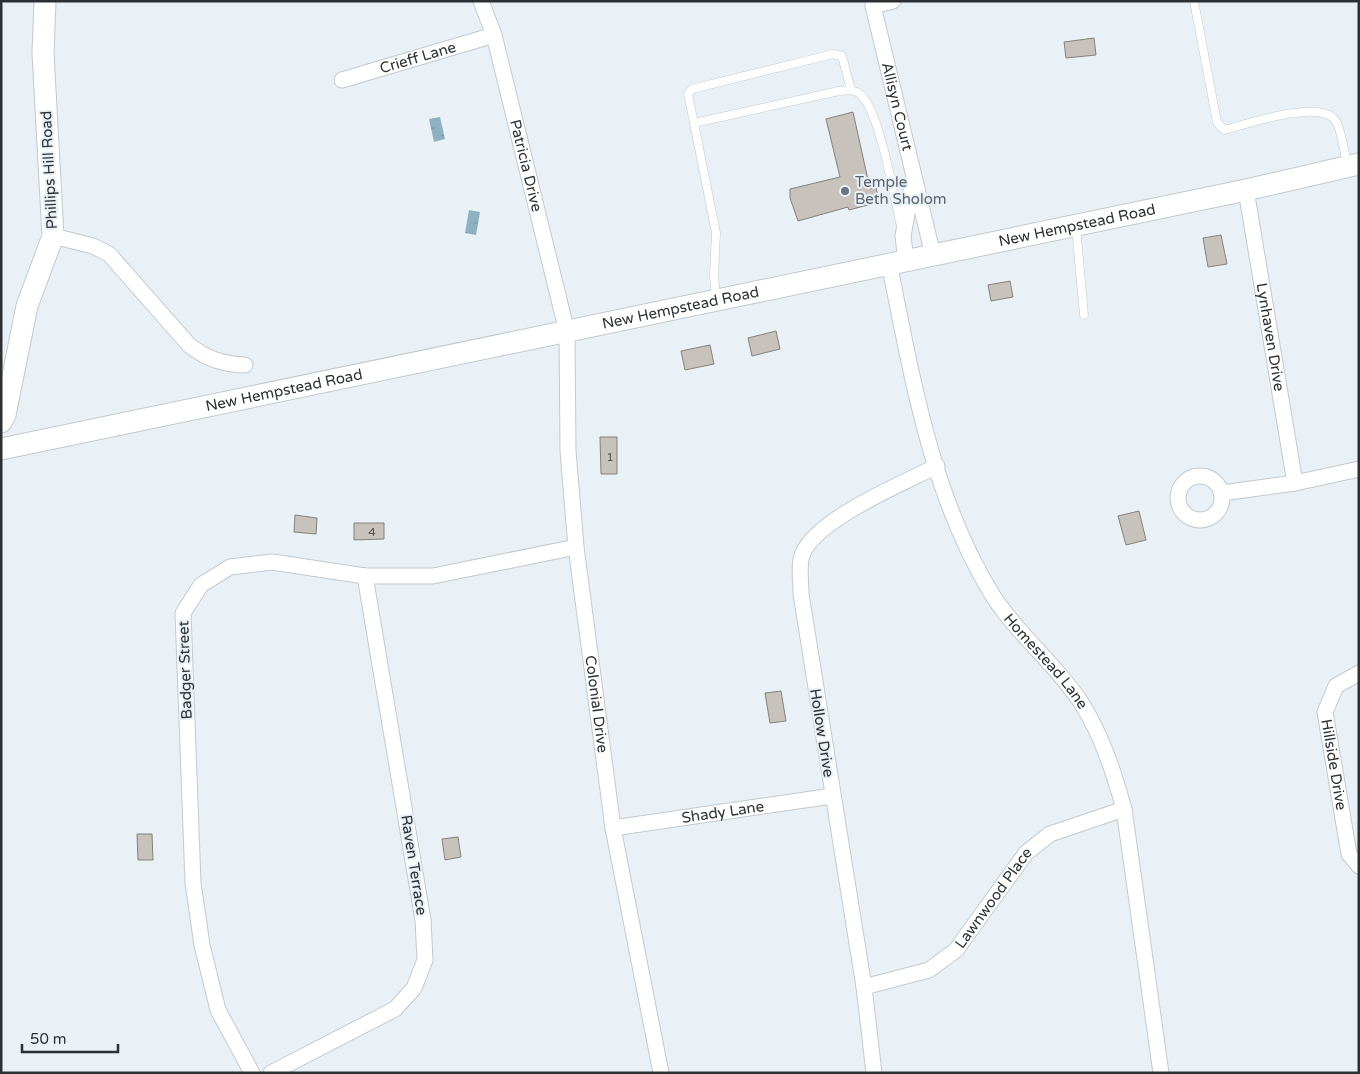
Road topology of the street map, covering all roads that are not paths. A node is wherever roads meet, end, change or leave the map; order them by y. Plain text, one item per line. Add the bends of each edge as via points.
1 (45, 1) edge
2 (481, 1) edge
3 (893, 1) edge
4 (1194, 1) edge
5 (494, 35) junction
6 (342, 80) dead end
7 (851, 90) junction
8 (694, 123) junction
9 (1353, 166) edge
10 (915, 173) junction
11 (1246, 190) junction
12 (1076, 225) junction
13 (53, 236) junction
14 (903, 236) junction
15 (933, 255) junction
16 (898, 262) junction
17 (716, 300) junction
18 (1084, 315) dead end
19 (567, 332) junction
20 (244, 365) dead end
21 (1, 422) edge
22 (1, 449) edge
23 (937, 466) junction
24 (1359, 469) edge
25 (1294, 483) junction
26 (1222, 493) dead end
27 (576, 547) junction
28 (366, 576) junction
29 (1359, 673) edge
30 (832, 796) junction
31 (1124, 809) junction
32 (613, 828) junction
33 (1359, 866) edge
34 (864, 987) junction
35 (252, 1073) edge
36 (271, 1073) edge
37 (661, 1073) edge
38 (874, 1073) edge
39 (1161, 1073) edge

1 - 13 street, Phillips Hill Road via 43,53
2 - 5 street, Patricia Drive
3 - 10 street, Allisyn Court via 873,6
4 - 9 lane via 1218,122 1224,130 1301,112 1325,112 1336,121
5 - 6 street, Crieff Lane
5 - 19 street, Patricia Drive
7 - 8 lane
7 - 8 lane via 842,56 833,54 692,89 688,94
7 - 14 lane via 861,95 873,114
8 - 17 lane via 716,233
9 - 11 street, New Hempstead Road
10 - 14 street, Homestead Lane
10 - 15 street, Allisyn Court
11 - 12 street, New Hempstead Road
11 - 25 street, Lynhaven Drive
12 - 15 street, New Hempstead Road
12 - 18 lane
13 - 20 street via 93,246 108,254 189,345 219,363
13 - 21 street, Phillips Hill Road via 27,306
14 - 16 street, Homestead Lane
15 - 16 street, New Hempstead Road
16 - 17 street, New Hempstead Road
16 - 23 street, Homestead Lane via 922,424
17 - 19 street, New Hempstead Road
19 - 22 street, New Hempstead Road
19 - 27 street, Colonial Drive via 568,451
23 - 30 street, Hollow Drive via 853,508 820,530 801,558 801,594
23 - 31 street, Homestead Lane via 961,536 994,597 1082,704 1113,767
24 - 25 street
25 - 26 street
27 - 28 street, Badger Street via 433,576
27 - 32 street, Colonial Drive
28 - 35 street, Badger Street via 272,562 230,567 201,585 183,613 193,883 202,945 218,1010
28 - 36 street, Raven Terrace via 423,920 425,960 414,988 395,1009
29 - 33 street, Hillside Drive via 1336,686 1325,712 1349,854
30 - 32 street, Shady Lane
30 - 34 street, Hollow Drive
31 - 34 street, Lawnwood Place via 1050,834 1026,853 956,950 929,970
31 - 39 street, Homestead Lane
32 - 37 street, Colonial Drive
34 - 38 street, Hollow Drive

